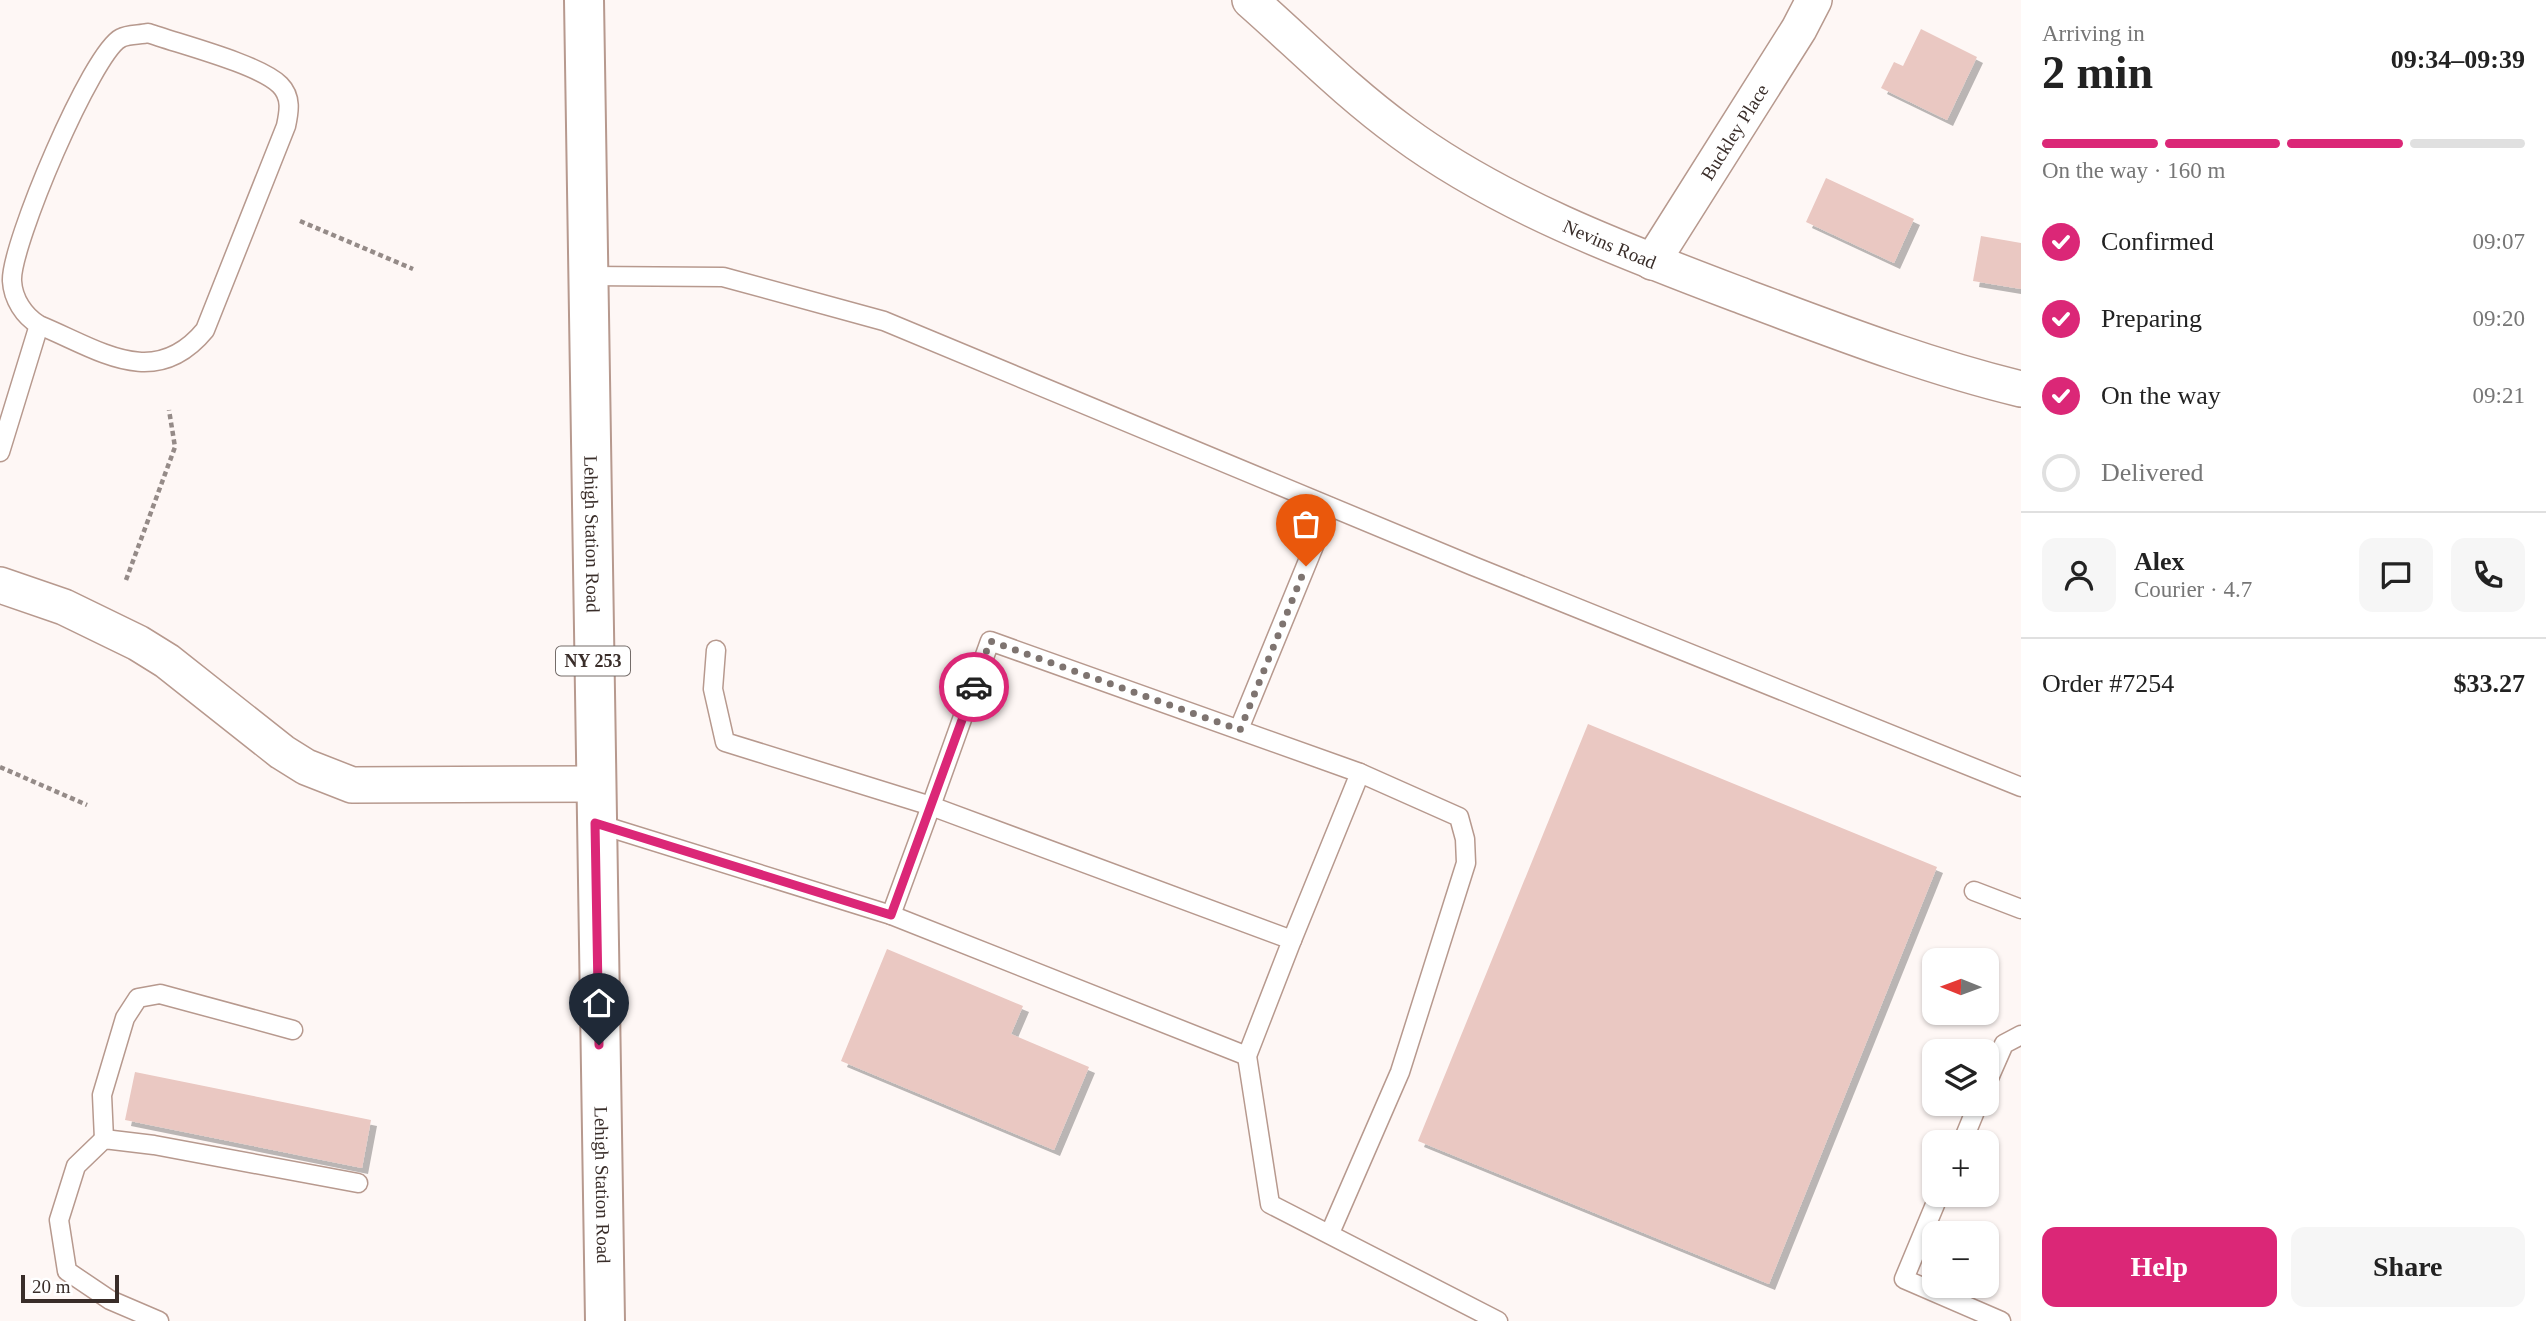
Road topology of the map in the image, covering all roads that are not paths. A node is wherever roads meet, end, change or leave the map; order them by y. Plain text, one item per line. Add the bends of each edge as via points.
1 (584, 0) edge
2 (1814, 0) edge
3 (1267, 6) edge
4 (1652, 262) junction
5 (588, 276) junction
6 (39, 325) junction
7 (2021, 389) edge
8 (0, 452) edge
9 (1330, 507) junction
10 (0, 585) edge
11 (716, 650) dead end
12 (1240, 730) junction
13 (1360, 773) junction
14 (595, 784) junction
15 (2021, 787) edge
16 (931, 806) junction
17 (595, 823) junction
18 (1973, 891) dead end
19 (2021, 909) edge
20 (891, 915) junction
21 (1292, 940) junction
22 (293, 1030) dead end
23 (2021, 1035) edge
24 (1999, 1055) edge
25 (1247, 1056) junction
26 (104, 1139) junction
27 (358, 1183) dead end
28 (1934, 1207) edge
29 (1330, 1233) junction
30 (159, 1321) edge
31 (605, 1321) edge
32 (1498, 1321) edge
33 (2001, 1321) edge

1 - 5 main road, Lehigh Station Road / NY 253
2 - 4 street, Buckley Place
3 - 4 street, Nevins Road via 1312,58 1401,132 1452,166
4 - 7 street, Nevins Road via 1893,353
5 - 9 lane via 723,277 884,321
5 - 14 main road, Lehigh Station Road / NY 253
6 - 6 lane via 27,317 17,300 12,282 14,261 78,101 102,56 121,38 148,33 256,70 281,86 290,104 286,126 205,330 192,346 151,364 128,362
6 - 8 lane
9 - 12 lane
9 - 15 lane
10 - 14 street via 76,612 138,643 282,752 352,785
11 - 16 lane via 713,689 725,742
12 - 13 lane
12 - 16 lane via 990,641
13 - 21 lane
13 - 29 lane via 1459,817 1466,863 1400,1072
14 - 17 main road, Lehigh Station Road / NY 253
16 - 20 lane
16 - 21 lane
17 - 20 lane
17 - 31 main road, Lehigh Station Road / NY 253
18 - 19 lane
20 - 25 lane
21 - 25 lane
22 - 26 lane via 160,994 138,998 125,1018 102,1095
23 - 24 lane via 2004,1044
25 - 29 lane via 1269,1204
26 - 27 lane
26 - 30 lane via 76,1166 59,1220 67,1272 110,1300
28 - 33 lane via 1904,1279
29 - 32 lane

